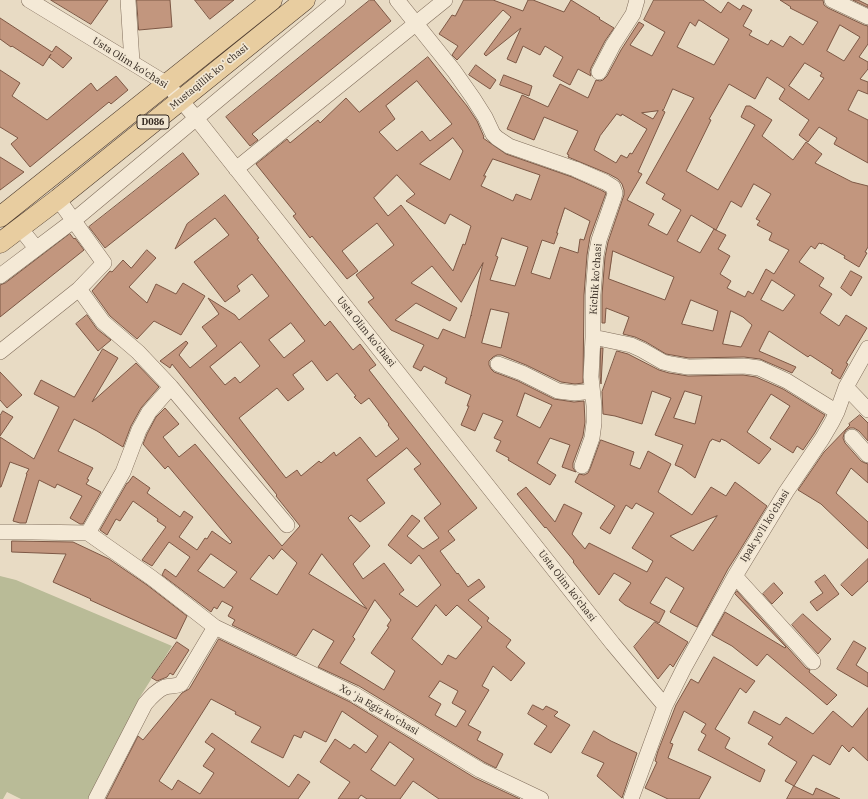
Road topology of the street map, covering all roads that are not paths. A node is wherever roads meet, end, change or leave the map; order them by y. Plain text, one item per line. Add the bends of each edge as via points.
1 (29, 0) edge
2 (128, 0) edge
3 (272, 0) edge
4 (305, 0) edge
5 (338, 0) edge
6 (397, 0) edge
7 (445, 0) edge
8 (637, 0) edge
9 (832, 0) edge
10 (868, 17) edge
11 (416, 24) junction
12 (132, 62) junction
13 (599, 72) dead end
14 (167, 84) junction
15 (181, 100) junction
16 (196, 118) junction
17 (236, 169) junction
18 (58, 199) junction
19 (0, 217) edge
20 (73, 220) junction
21 (20, 228) junction
22 (0, 243) edge
23 (36, 248) junction
24 (0, 276) edge
25 (79, 289) junction
26 (593, 337) junction
27 (868, 348) edge
28 (0, 352) edge
29 (498, 364) dead end
30 (171, 387) junction
31 (846, 387) junction
32 (592, 391) junction
33 (868, 410) edge
34 (837, 412) junction
35 (852, 437) dead end
36 (868, 455) edge
37 (582, 466) dead end
38 (287, 525) dead end
39 (0, 532) edge
40 (88, 533) junction
41 (735, 576) junction
42 (215, 627) junction
43 (812, 662) dead end
44 (665, 706) junction
45 (96, 799) edge
46 (541, 799) edge
47 (631, 799) edge

1 - 12 street, Usta Olim ko'chasi
2 - 12 street
3 - 14 main road, Mustaqillik koʻchasi / D086
4 - 15 main road, Mustaqillik koʻchasi / D086
5 - 16 street
6 - 11 street, Kichik ko'chasi
7 - 11 street
8 - 13 street via 633,14
9 - 10 street
11 - 17 street
11 - 26 street, Kichik ko'chasi via 454,71 497,138 510,146 575,169 613,187 614,197 598,240 593,295
12 - 14 street, Usta Olim ko'chasi
14 - 15 street, Usta Olim ko'chasi
14 - 19 main road, Mustaqillik koʻchasi / D086
15 - 16 street, Usta Olim ko'chasi
15 - 18 main road, Mustaqillik koʻchasi / D086
16 - 17 street, Usta Olim ko'chasi
16 - 20 street
17 - 44 street, Usta Olim ko'chasi
18 - 20 street
18 - 21 main road, Mustaqillik koʻchasi / D086
20 - 23 street
20 - 25 street via 104,263
21 - 22 main road, Mustaqillik koʻchasi / D086
21 - 23 street
23 - 24 street
25 - 28 street
25 - 30 street via 103,322 138,352
26 - 32 street
26 - 34 street via 631,345 671,364 688,367 759,368 787,381
27 - 31 street, Ipak yo'li ko'chasi
29 - 32 street via 558,391
30 - 38 street
30 - 40 street via 149,412 139,430 123,472
31 - 33 street
31 - 34 street, Ipak yo'li ko'chasi
32 - 37 street via 594,423 592,438
34 - 41 street, Ipak yo'li ko'chasi
35 - 36 street
39 - 40 street
40 - 42 street, Xoʻja Egiz ko'chasi
41 - 43 street
41 - 44 street, Ipak yo'li ko'chasi
42 - 45 street via 181,684 165,687 145,704
42 - 46 street, Xoʻja Egiz ko'chasi via 354,694 480,770
44 - 47 street, Ipak yo'li ko'chasi

